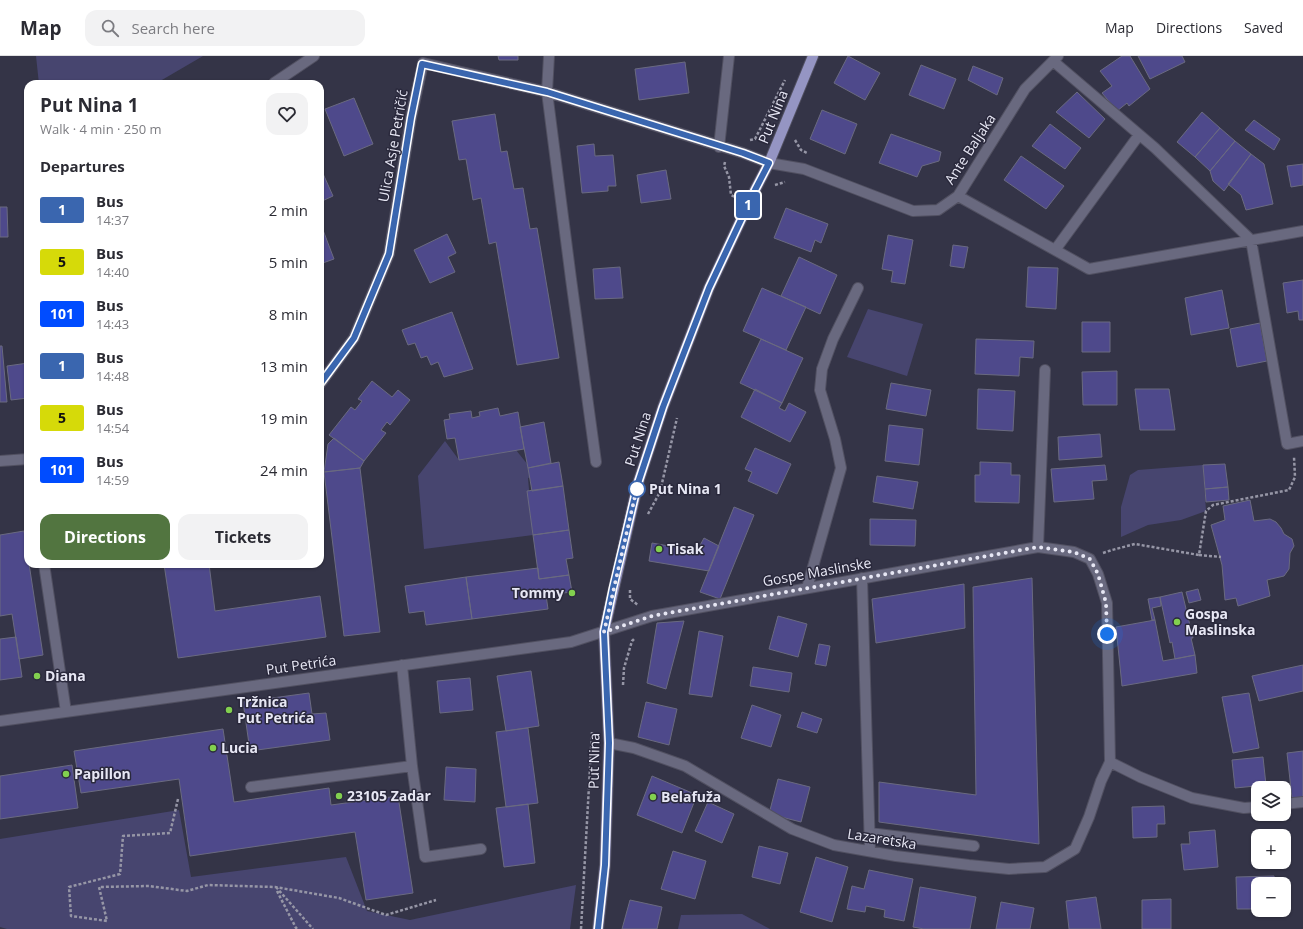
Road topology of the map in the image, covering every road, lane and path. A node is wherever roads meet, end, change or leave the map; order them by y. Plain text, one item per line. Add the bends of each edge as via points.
1 (314, 56) edge
2 (549, 56) edge
3 (729, 56) edge
4 (813, 56) edge
5 (1055, 58) edge
6 (420, 60) edge
7 (787, 76) dead end
8 (278, 80) edge
9 (547, 92) junction
10 (795, 134) dead end
11 (1139, 135) junction
12 (724, 148) junction
13 (769, 163) junction
14 (804, 169) junction
15 (772, 185) dead end
16 (958, 196) junction
17 (748, 204) junction
18 (1303, 231) edge
19 (1251, 240) junction
20 (1055, 250) junction
21 (858, 288) dead end
22 (1045, 370) dead end
23 (324, 379) edge
24 (677, 417) dead end
25 (1298, 442) edge
26 (24, 459) edge
27 (0, 461) edge
28 (596, 462) dead end
29 (646, 519) dead end
30 (1038, 547) junction
31 (1199, 555) junction
32 (1221, 556) dead end
33 (1090, 559) junction
34 (45, 568) edge
35 (862, 578) junction
36 (631, 584) dead end
37 (807, 588) junction
38 (652, 616) junction
39 (604, 632) junction
40 (637, 636) dead end
41 (402, 666) junction
42 (623, 691) dead end
43 (66, 712) junction
44 (0, 721) edge
45 (592, 729) dead end
46 (609, 743) junction
47 (1110, 762) junction
48 (412, 766) junction
49 (251, 787) dead end
50 (178, 799) dead end
51 (1303, 802) edge
52 (1291, 803) edge
53 (1251, 808) edge
54 (870, 833) junction
55 (974, 846) dead end
56 (482, 849) dead end
57 (870, 851) junction
58 (275, 887) junction
59 (436, 900) dead end
60 (298, 929) edge
61 (313, 929) edge
62 (581, 929) edge
63 (598, 929) edge

1 - 8 street
2 - 9 street
3 - 12 street
4 - 13 main road, Put Nina
5 - 11 street
5 - 16 street, Ante Baljaka via 1025,89
6 - 9 street, Ulica Asje Petričić
6 - 23 street, Ulica Asje Petričić via 389,254 354,338
7 - 12 path via 755,139 732,141
9 - 12 street, Ulica Asje Petričić
9 - 28 street
10 - 14 path via 795,141 801,150 809,154
11 - 19 street
11 - 20 street
12 - 13 street, Ulica Asje Petričić
12 - 17 path via 724,166 729,177 731,195
13 - 14 street, Ante Baljaka
13 - 17 main road, Put Nina
14 - 15 path via 797,182 788,181
14 - 16 street, Ante Baljaka via 913,211 938,210
16 - 20 street
17 - 39 main road, Put Nina via 709,288 663,407 638,483
18 - 19 street
19 - 20 street via 1090,269
19 - 25 street via 1287,444
21 - 37 street via 822,369 820,390 835,438 841,468
22 - 30 street
24 - 29 path via 660,492
25 - 31 path via 1295,477 1289,490 1213,505 1206,511
26 - 27 street
30 - 33 street, Gospe Maslinske via 1074,552
30 - 35 street, Gospe Maslinske
31 - 32 path
31 - 33 path via 1135,544
33 - 47 street via 1098,574 1106,603
34 - 43 street
35 - 37 street, Gospe Maslinske
35 - 54 street
36 - 38 path via 630,599 643,608 650,608
37 - 38 street, Gospe Maslinske
38 - 39 street, Gospe Maslinske
39 - 41 street, Put Petrića via 573,642
39 - 46 main road, Put Nina
40 - 42 path via 632,641 624,668
41 - 43 street, Put Petrića
41 - 48 street
43 - 44 street, Put Petrića
45 - 62 path
46 - 57 street, Lazaretska via 634,748 684,766 792,829 834,845
46 - 63 main road, Put Nina via 605,865
47 - 53 street via 1192,798
47 - 57 street, Lazaretska via 1075,849 1045,867 1009,869 969,866
48 - 49 street
48 - 56 street via 425,857
50 - 58 path via 170,833 123,836 120,874 69,887 71,916 106,921 99,887 149,886 187,891 208,885
51 - 52 street
54 - 55 street
54 - 57 street
58 - 59 path via 339,898 386,915
58 - 60 path
58 - 61 path

